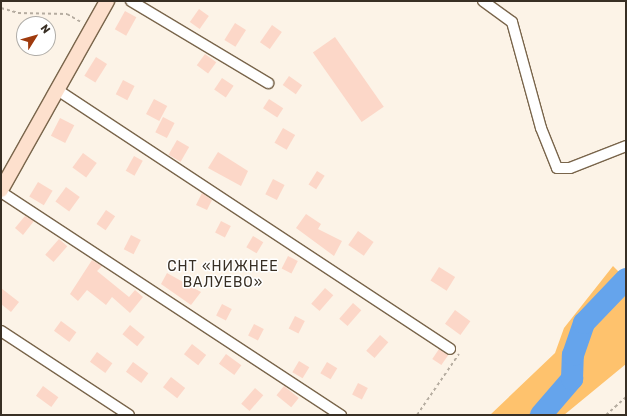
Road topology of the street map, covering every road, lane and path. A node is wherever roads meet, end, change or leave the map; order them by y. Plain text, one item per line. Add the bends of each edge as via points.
1 (107, 1) edge
2 (131, 1) edge
3 (483, 1) edge
4 (1, 8) edge
5 (90, 28) junction
6 (268, 83) dead end
7 (56, 89) junction
8 (626, 146) edge
9 (1, 191) edge
10 (1, 331) edge
11 (450, 349) joint
12 (626, 397) edge
13 (129, 415) edge
14 (341, 415) edge
15 (417, 415) edge
16 (606, 415) edge

1 - 5 street
2 - 6 street
3 - 8 street via 512,22 541,128 557,168 570,168
4 - 5 path via 18,13 67,14
5 - 7 street
7 - 9 street
7 - 11 street
9 - 14 street
10 - 13 street
11 - 15 path via 460,355 459,359
12 - 16 path

